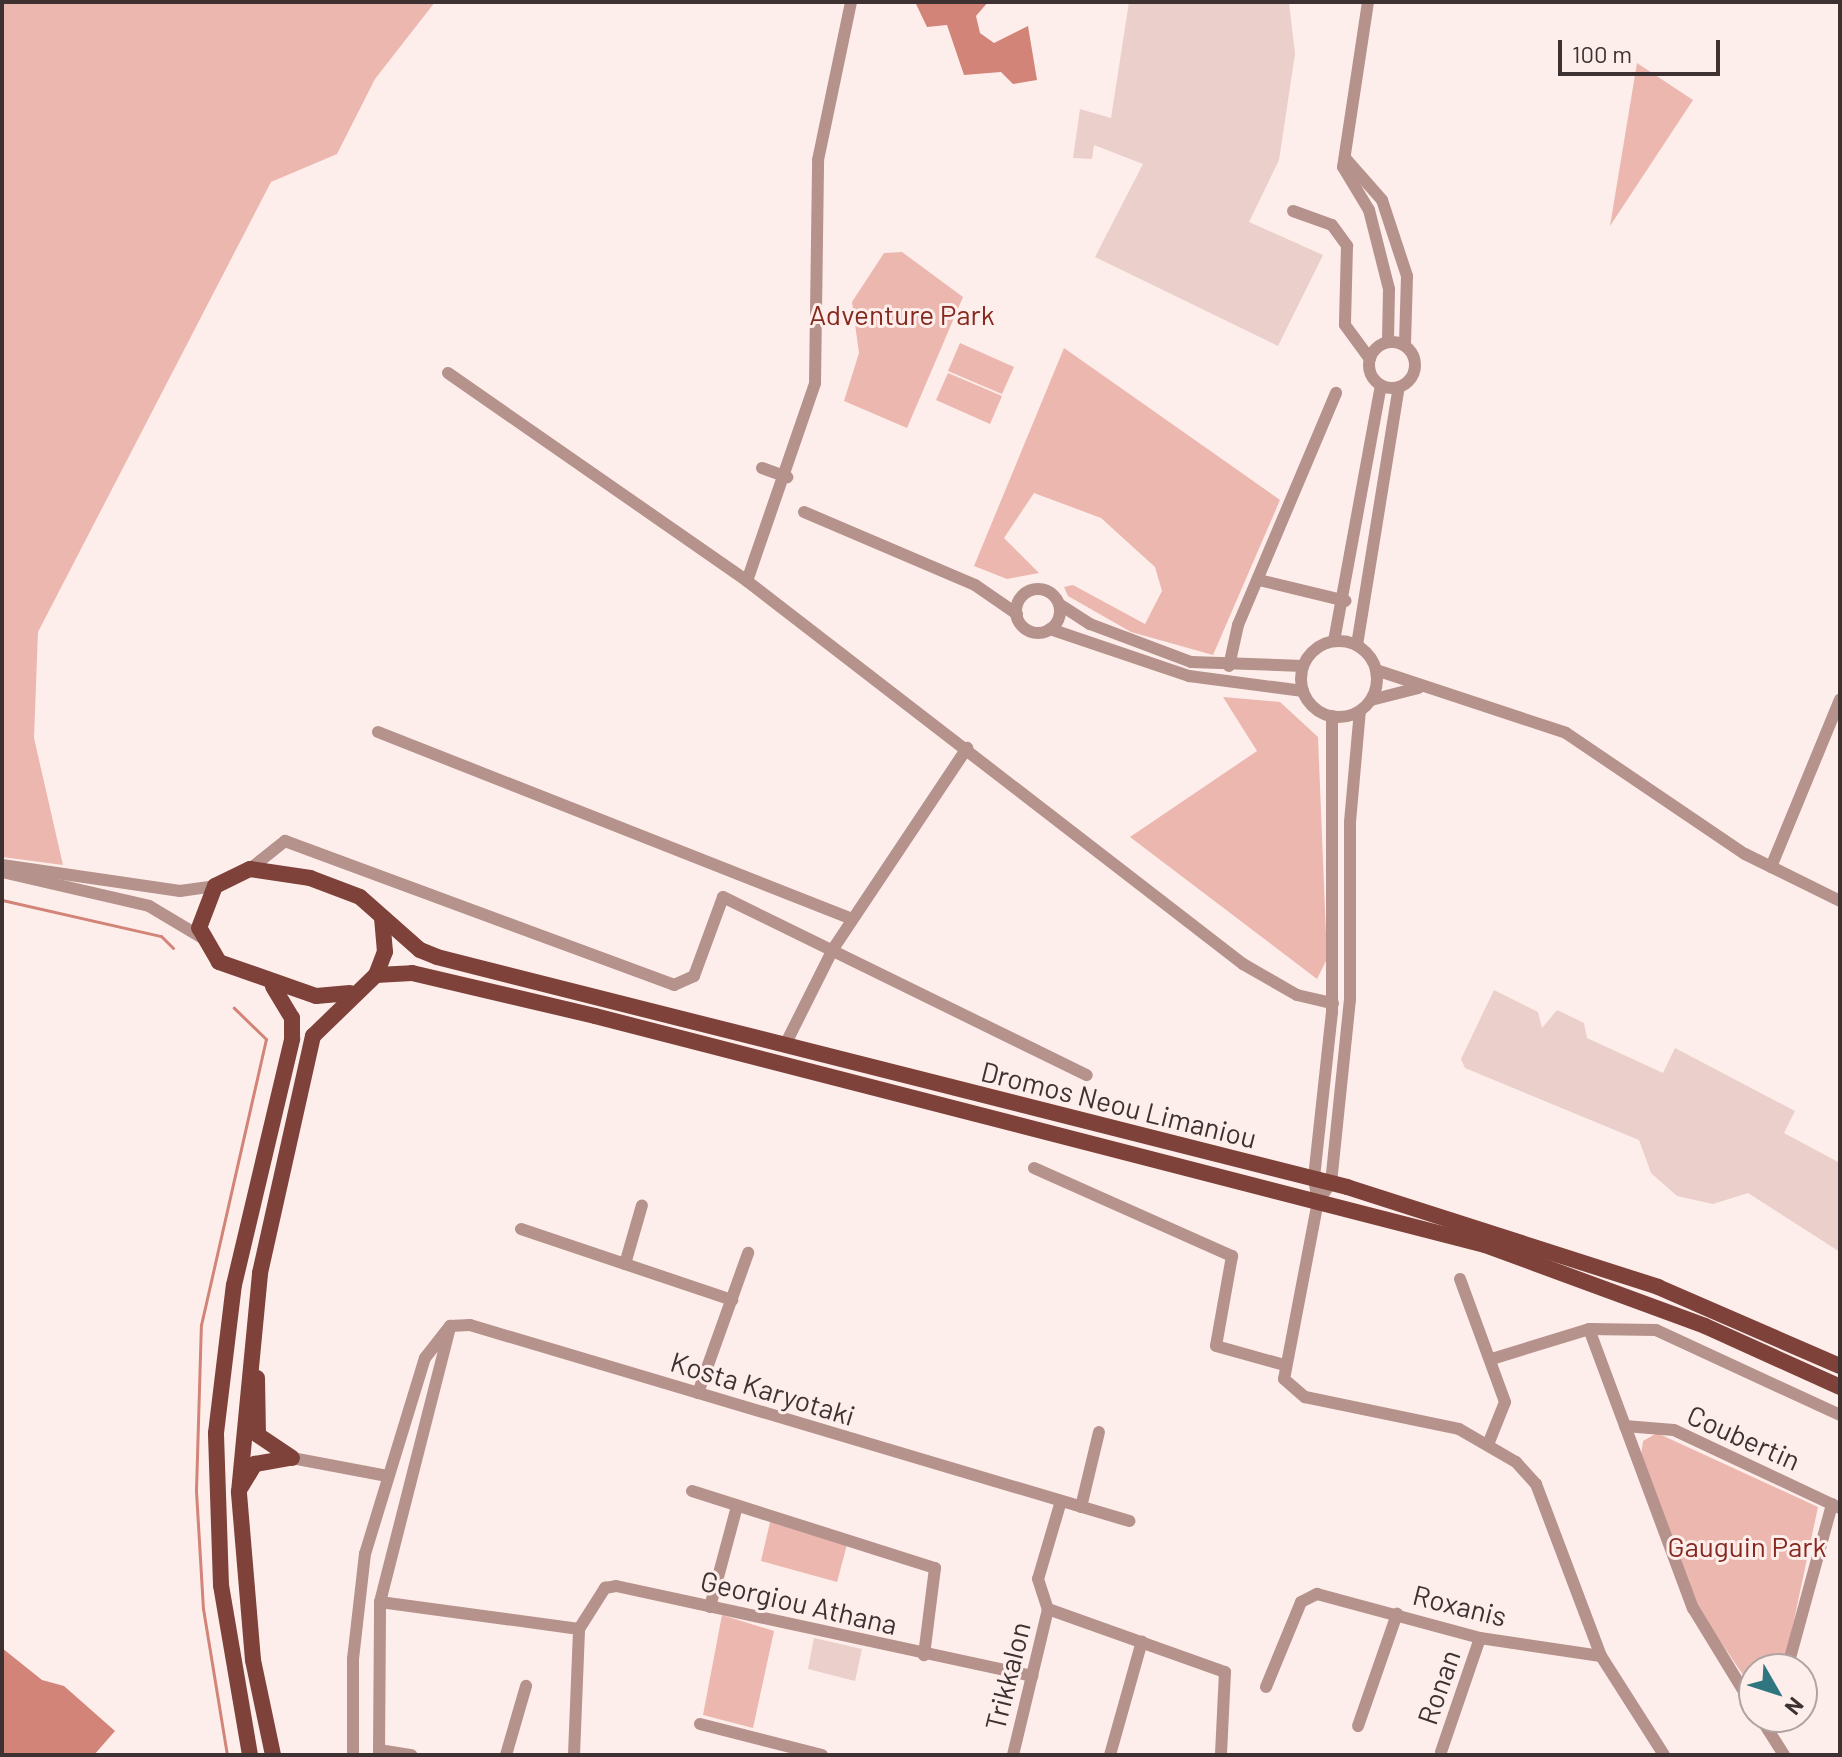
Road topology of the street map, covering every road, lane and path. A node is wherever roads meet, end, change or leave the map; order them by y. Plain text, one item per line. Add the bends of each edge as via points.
1 (851, 2) edge
2 (1368, 2) edge
3 (1345, 158) junction
4 (1293, 211) dead end
5 (1388, 342) junction
6 (1405, 345) junction
7 (1370, 359) junction
8 (448, 373) dead end
9 (1381, 386) junction
10 (1399, 387) junction
11 (1336, 393) dead end
12 (762, 468) dead end
13 (787, 477) junction
14 (804, 512) dead end
15 (1259, 580) junction
16 (747, 581) junction
17 (975, 585) junction
18 (1025, 594) junction
19 (1346, 601) junction
20 (1059, 604) junction
21 (1017, 614) junction
22 (1050, 629) junction
23 (1334, 641) junction
24 (1357, 645) junction
25 (1229, 666) junction
26 (1303, 666) junction
27 (1376, 670) junction
28 (1418, 688) junction
29 (1303, 691) junction
30 (1371, 700) junction
31 (1840, 700) edge
32 (1360, 711) junction
33 (1332, 716) junction
34 (378, 732) dead end
35 (967, 748) junction
36 (291, 844) junction
37 (2, 865) edge
38 (1771, 867) junction
39 (250, 869) junction
40 (2, 872) edge
41 (310, 878) junction
42 (215, 886) junction
43 (1840, 901) edge
44 (381, 917) junction
45 (852, 919) junction
46 (201, 937) junction
47 (833, 949) junction
48 (376, 975) junction
49 (273, 986) junction
50 (350, 993) junction
51 (1333, 1003) junction
52 (785, 1045) junction
53 (1087, 1075) dead end
54 (1034, 1168) dead end
55 (1314, 1179) junction
56 (1331, 1183) junction
57 (1318, 1201) junction
58 (642, 1205) dead end
59 (521, 1229) dead end
60 (748, 1253) dead end
61 (625, 1264) junction
62 (260, 1273) junction
63 (1460, 1279) dead end
64 (732, 1300) junction
65 (450, 1326) junction
66 (1589, 1329) junction
67 (1495, 1358) junction
68 (1284, 1365) junction
69 (1840, 1366) edge
70 (1840, 1387) edge
71 (698, 1393) junction
72 (1840, 1415) edge
73 (1625, 1426) junction
74 (1099, 1432) dead end
75 (1489, 1442) junction
76 (292, 1458) junction
77 (387, 1476) junction
78 (692, 1491) dead end
79 (239, 1492) junction
80 (1061, 1501) junction
81 (737, 1506) junction
82 (1836, 1506) edge
83 (1081, 1507) junction
84 (1129, 1521) dead end
85 (380, 1602) junction
86 (710, 1607) junction
87 (1048, 1609) junction
88 (1397, 1614) junction
89 (579, 1629) junction
90 (1480, 1638) junction
91 (1142, 1641) junction
92 (1792, 1653) edge
93 (924, 1655) junction
94 (1601, 1656) junction
95 (1032, 1676) junction
96 (1738, 1681) edge
97 (526, 1686) dead end
98 (1266, 1687) dead end
99 (700, 1724) dead end
100 (1358, 1726) dead end
101 (1770, 1733) edge
102 (765, 1740) junction
103 (1441, 1752) dead end
104 (379, 1753) edge
105 (250, 1755) edge
106 (273, 1755) edge
107 (353, 1755) edge
108 (412, 1755) edge
109 (506, 1755) edge
110 (574, 1755) edge
111 (761, 1755) edge
112 (822, 1755) edge
113 (1013, 1755) edge
114 (1110, 1755) edge
115 (1221, 1755) edge
116 (1664, 1755) edge
117 (1784, 1755) edge

1 - 13 street via 818,160 815,383
2 - 3 street
3 - 5 street via 1369,210 1389,289
3 - 6 street via 1382,200 1407,276
4 - 7 street via 1332,225 1347,246 1345,325
5 - 6 street
5 - 7 street
6 - 10 street via 1415,369
7 - 9 street
8 - 16 street
9 - 10 street
9 - 19 street
10 - 24 street
11 - 15 street
12 - 13 street
13 - 16 street
14 - 17 street
15 - 19 street
15 - 25 street
16 - 35 street
17 - 18 street
17 - 21 street
18 - 20 street via 1047,591
18 - 21 street
19 - 23 street
20 - 22 street
20 - 25 street via 1140,646
21 - 22 street via 1029,631
22 - 29 street via 1189,676
23 - 24 street
23 - 26 street
24 - 27 street
25 - 26 street
26 - 29 street
27 - 28 street
27 - 30 street
28 - 30 street
28 - 38 street via 1476,699 1566,733
29 - 33 street
30 - 32 street
31 - 38 street
32 - 33 street
32 - 56 street via 1350,822 1353,961
33 - 51 street
34 - 45 street
35 - 45 street
35 - 51 street via 1243,964 1297,995
36 - 39 street
36 - 41 street
36 - 47 street via 674,985 694,976 723,897
37 - 42 street via 180,891
38 - 43 street
39 - 41 main road
39 - 42 main road
40 - 46 street via 149,906
41 - 44 main road via 360,897
42 - 46 main road via 201,911
44 - 48 main road via 385,952
44 - 52 main road, Dromos Neou Limaniou via 437,957
45 - 47 street
46 - 49 main road via 219,962
47 - 52 street
47 - 53 street
48 - 50 main road
48 - 57 main road, Dromos Neou Limaniou via 412,973 595,1016
49 - 50 main road via 316,996
49 - 105 main road via 292,1018 292,1039 234,1285 216,1433 221,1585
50 - 62 main road via 313,1036
51 - 55 street
52 - 55 main road, Dromos Neou Limaniou
54 - 68 street via 1232,1256 1216,1346
55 - 56 main road, Dromos Neou Limaniou
55 - 57 street
56 - 57 street
56 - 69 main road, Dromos Neou Limaniou via 1647,1283
57 - 68 street
57 - 70 main road, Dromos Neou Limaniou via 1499,1250 1705,1326
58 - 61 street
59 - 61 street
60 - 64 street
61 - 64 street
62 - 76 main road via 258,1435
62 - 79 main road
63 - 67 street
64 - 71 street
65 - 71 street, Kosta Karyotaki via 470,1325
65 - 77 street via 425,1358
65 - 85 street
66 - 67 street
66 - 72 street via 1656,1330
66 - 73 street
67 - 75 street via 1505,1402
68 - 75 street via 1291,1390 1305,1397
71 - 80 street, Kosta Karyotaki
73 - 82 street, Coubertin via 1674,1430
73 - 96 street via 1693,1608
74 - 83 street
75 - 94 street via 1536,1484
76 - 77 street
76 - 79 main road via 255,1464
77 - 107 street via 359,1595
78 - 81 street
79 - 106 main road via 253,1660
80 - 83 street, Kosta Karyotaki
80 - 87 street via 1038,1579
81 - 86 street
81 - 93 street via 935,1568
82 - 92 street
83 - 84 street, Kosta Karyotaki
85 - 89 street
85 - 104 street
86 - 89 street, Georgiou Athana via 605,1588
86 - 93 street, Georgiou Athana
87 - 91 street
87 - 95 street, Trikkalon
88 - 90 street, Roxanis
88 - 98 street, Roxanis via 1309,1595
88 - 100 street
89 - 110 street
90 - 94 street, Roxanis
90 - 103 street, Ronan
91 - 114 street
91 - 115 street via 1225,1672
93 - 95 street, Georgiou Athana
94 - 116 street
95 - 113 street, Trikkalon
97 - 109 street
99 - 102 street
101 - 117 street
102 - 111 street
102 - 112 street
104 - 108 street

